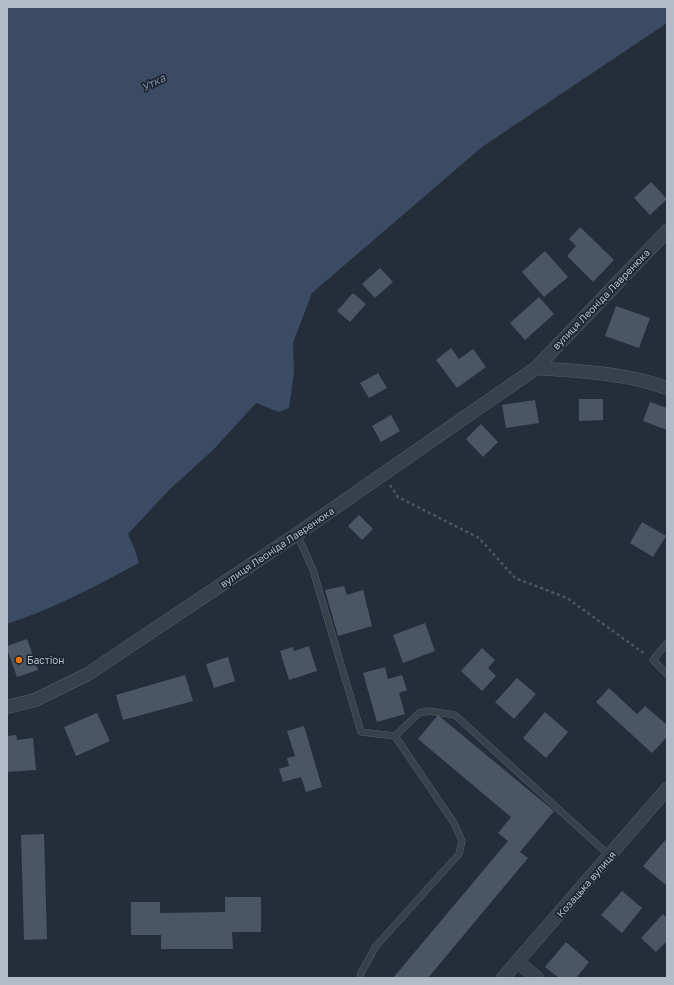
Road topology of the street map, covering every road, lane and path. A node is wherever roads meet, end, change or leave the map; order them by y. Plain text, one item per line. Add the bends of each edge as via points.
1 (667, 231) edge
2 (536, 368) junction
3 (667, 388) edge
4 (382, 475) junction
5 (297, 534) junction
6 (667, 642) edge
7 (653, 660) junction
8 (667, 674) edge
9 (7, 707) edge
10 (395, 736) junction
11 (667, 789) edge
12 (610, 856) junction
13 (518, 962) junction
14 (360, 978) edge
15 (503, 978) edge
16 (537, 978) edge

1 - 2 street, вулиця Леоніда Лавренюка
2 - 3 street via 592,372
2 - 4 street, вулиця Леоніда Лавренюка
4 - 5 street, вулиця Леоніда Лавренюка
4 - 7 path via 398,497 479,538 515,578 567,598
5 - 9 street, вулиця Леоніда Лавренюка via 88,674 35,700
5 - 10 lane via 313,570 361,732
6 - 7 lane
7 - 8 lane
10 - 12 lane via 419,713 429,711 454,715
10 - 14 lane via 454,823 462,841 458,854 376,946
11 - 12 street, Козацька вулиця
12 - 13 street, Козацька вулиця
13 - 15 street, Козацька вулиця
13 - 16 street

